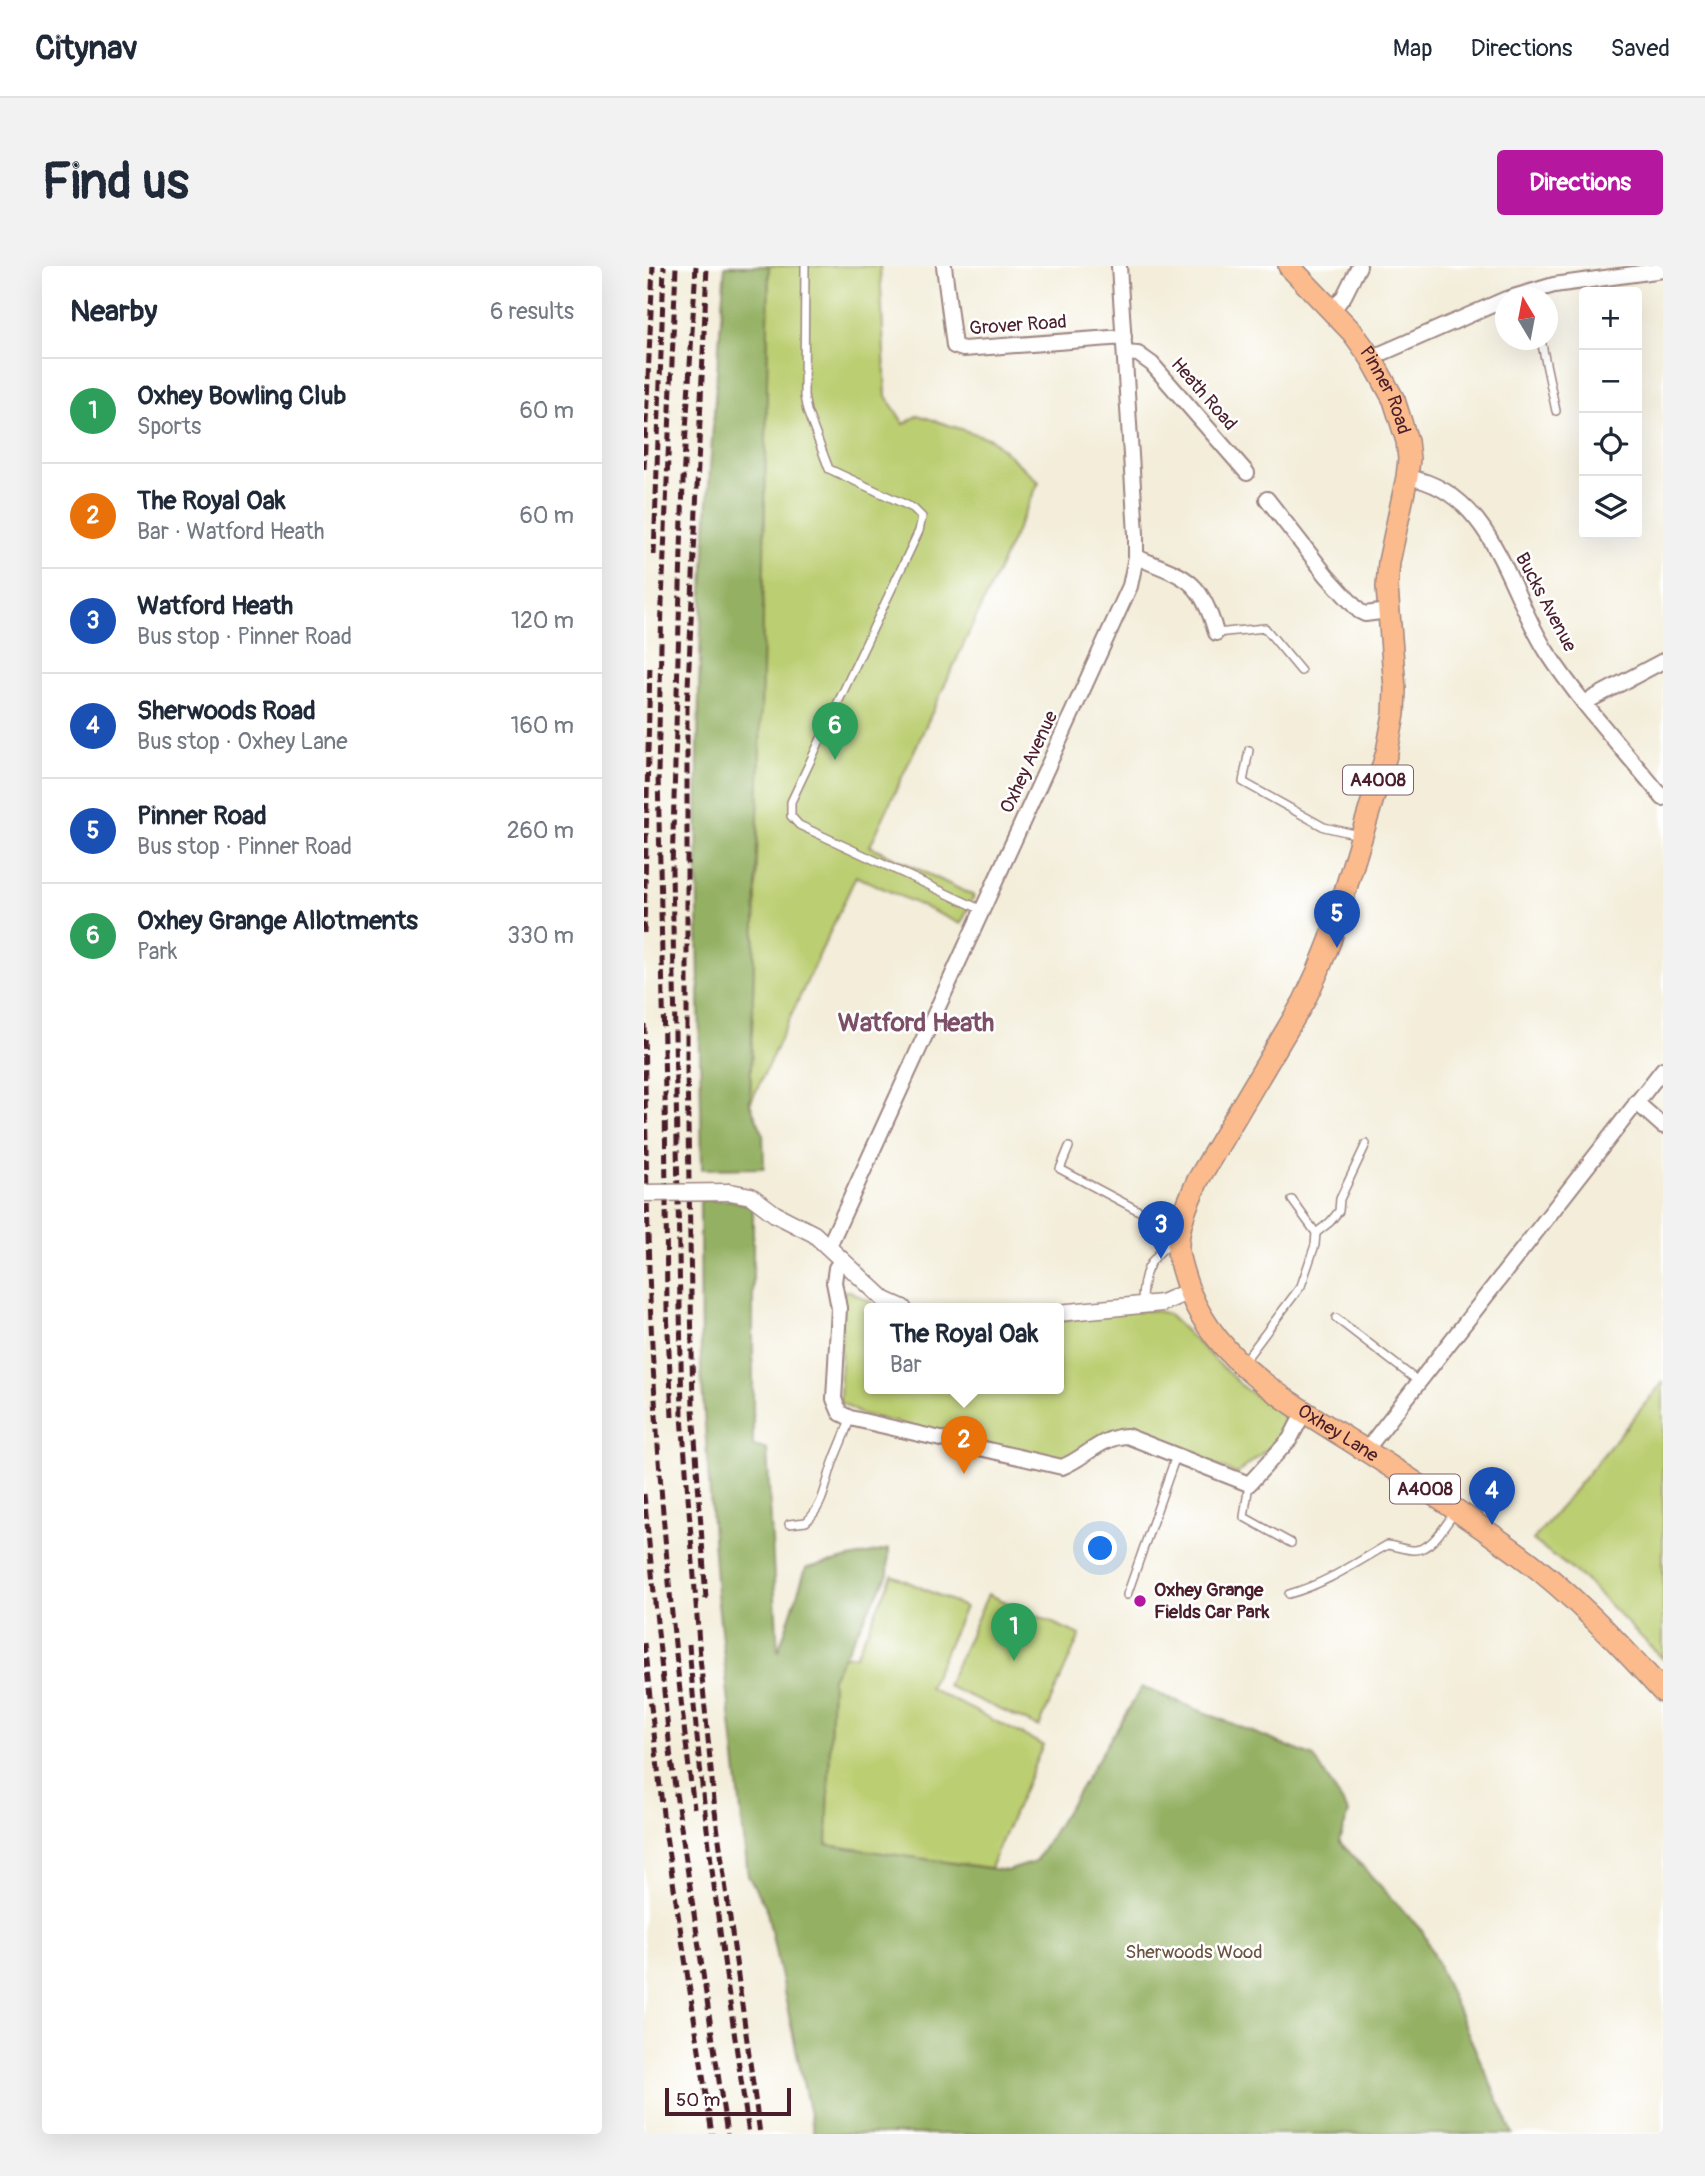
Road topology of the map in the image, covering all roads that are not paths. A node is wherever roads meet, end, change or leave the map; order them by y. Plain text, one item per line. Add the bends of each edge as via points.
1 (805, 266) edge
2 (944, 266) edge
3 (1119, 266) edge
4 (1289, 266) edge
5 (1359, 266) edge
6 (1663, 270) edge
7 (1558, 289) edge
8 (1495, 304) edge
9 (1332, 311) junction
10 (1124, 337) junction
11 (1543, 350) edge
12 (1125, 354) junction
13 (1371, 358) junction
14 (1556, 411) dead end
15 (1247, 473) dead end
16 (1407, 477) junction
17 (1267, 499) dead end
18 (1136, 557) junction
19 (1388, 611) junction
20 (1216, 634) joint
21 (1663, 661) edge
22 (1301, 671) dead end
23 (1584, 703) junction
24 (1249, 750) dead end
25 (1663, 798) edge
26 (1360, 836) junction
27 (982, 910) junction
28 (1663, 1069) edge
29 (1636, 1102) junction
30 (1663, 1126) edge
31 (1366, 1144) dead end
32 (1069, 1147) dead end
33 (644, 1193) edge
34 (1292, 1200) dead end
35 (1180, 1231) junction
36 (1316, 1233) junction
37 (829, 1246) junction
38 (842, 1260) junction
39 (1189, 1291) junction
40 (891, 1303) edge
41 (1142, 1305) junction
42 (1064, 1312) edge
43 (1336, 1318) dead end
44 (1243, 1364) junction
45 (1419, 1382) junction
46 (1304, 1412) junction
47 (850, 1418) junction
48 (1366, 1450) junction
49 (1176, 1456) junction
50 (1249, 1484) junction
51 (1457, 1510) junction
52 (789, 1524) dead end
53 (1292, 1543) dead end
54 (1289, 1594) dead end
55 (1127, 1595) dead end
56 (1663, 1692) edge

1 - 27 lane via 804,396 829,469 913,508 922,517 790,802 791,816 799,825
2 - 10 street, Grover Road via 954,346
3 - 10 street, Oxhey Avenue
4 - 9 main road, Pinner Road / A4008
5 - 9 street
6 - 7 street
8 - 13 street
9 - 13 main road, Pinner Road / A4008
10 - 12 street, Oxhey Avenue
11 - 14 lane
12 - 15 street, Heath Road via 1138,354 1152,364
12 - 18 street, Oxhey Avenue
13 - 16 main road, Pinner Road / A4008 via 1402,422 1409,459
16 - 19 main road, Pinner Road / A4008 via 1389,562
16 - 23 street, Bucks Avenue via 1428,482 1452,496 1482,525 1542,643
17 - 19 street via 1359,611
18 - 20 street via 1193,585
18 - 27 street, Oxhey Avenue via 1130,586
19 - 26 main road, Pinner Road / A4008 via 1394,714
20 - 22 lane via 1265,628
21 - 23 street
23 - 25 street, Bucks Avenue
24 - 26 lane via 1243,782 1324,827
26 - 35 main road, Pinner Road / A4008 via 1318,971 1198,1180
27 - 37 street, Oxhey Avenue
28 - 29 street
29 - 30 street
29 - 45 street
31 - 36 lane via 1340,1199 1339,1211
32 - 35 lane via 1060,1169
33 - 37 street, bridge via 751,1196
34 - 36 lane
35 - 39 main road, Pinner Road / A4008 via 1178,1252
35 - 41 lane via 1157,1252 1144,1275
36 - 44 lane via 1301,1286
37 - 38 street
38 - 40 street
38 - 47 street via 834,1282 839,1308 834,1399 840,1413
39 - 41 street via 1162,1303
39 - 44 main road, Oxhey Lane / A4008 via 1215,1337
41 - 42 street
43 - 45 lane
44 - 46 main road, Oxhey Lane / A4008
45 - 48 street
46 - 48 main road, Oxhey Lane / A4008
46 - 50 street via 1290,1439
47 - 49 street via 1062,1467 1116,1436
47 - 52 lane via 821,1505 806,1522
48 - 51 main road, Oxhey Lane / A4008
49 - 50 street
49 - 55 lane
50 - 53 lane via 1244,1517
51 - 54 lane via 1425,1548 1387,1545 1334,1577
51 - 56 main road, Oxhey Lane / A4008 via 1517,1552 1586,1611

